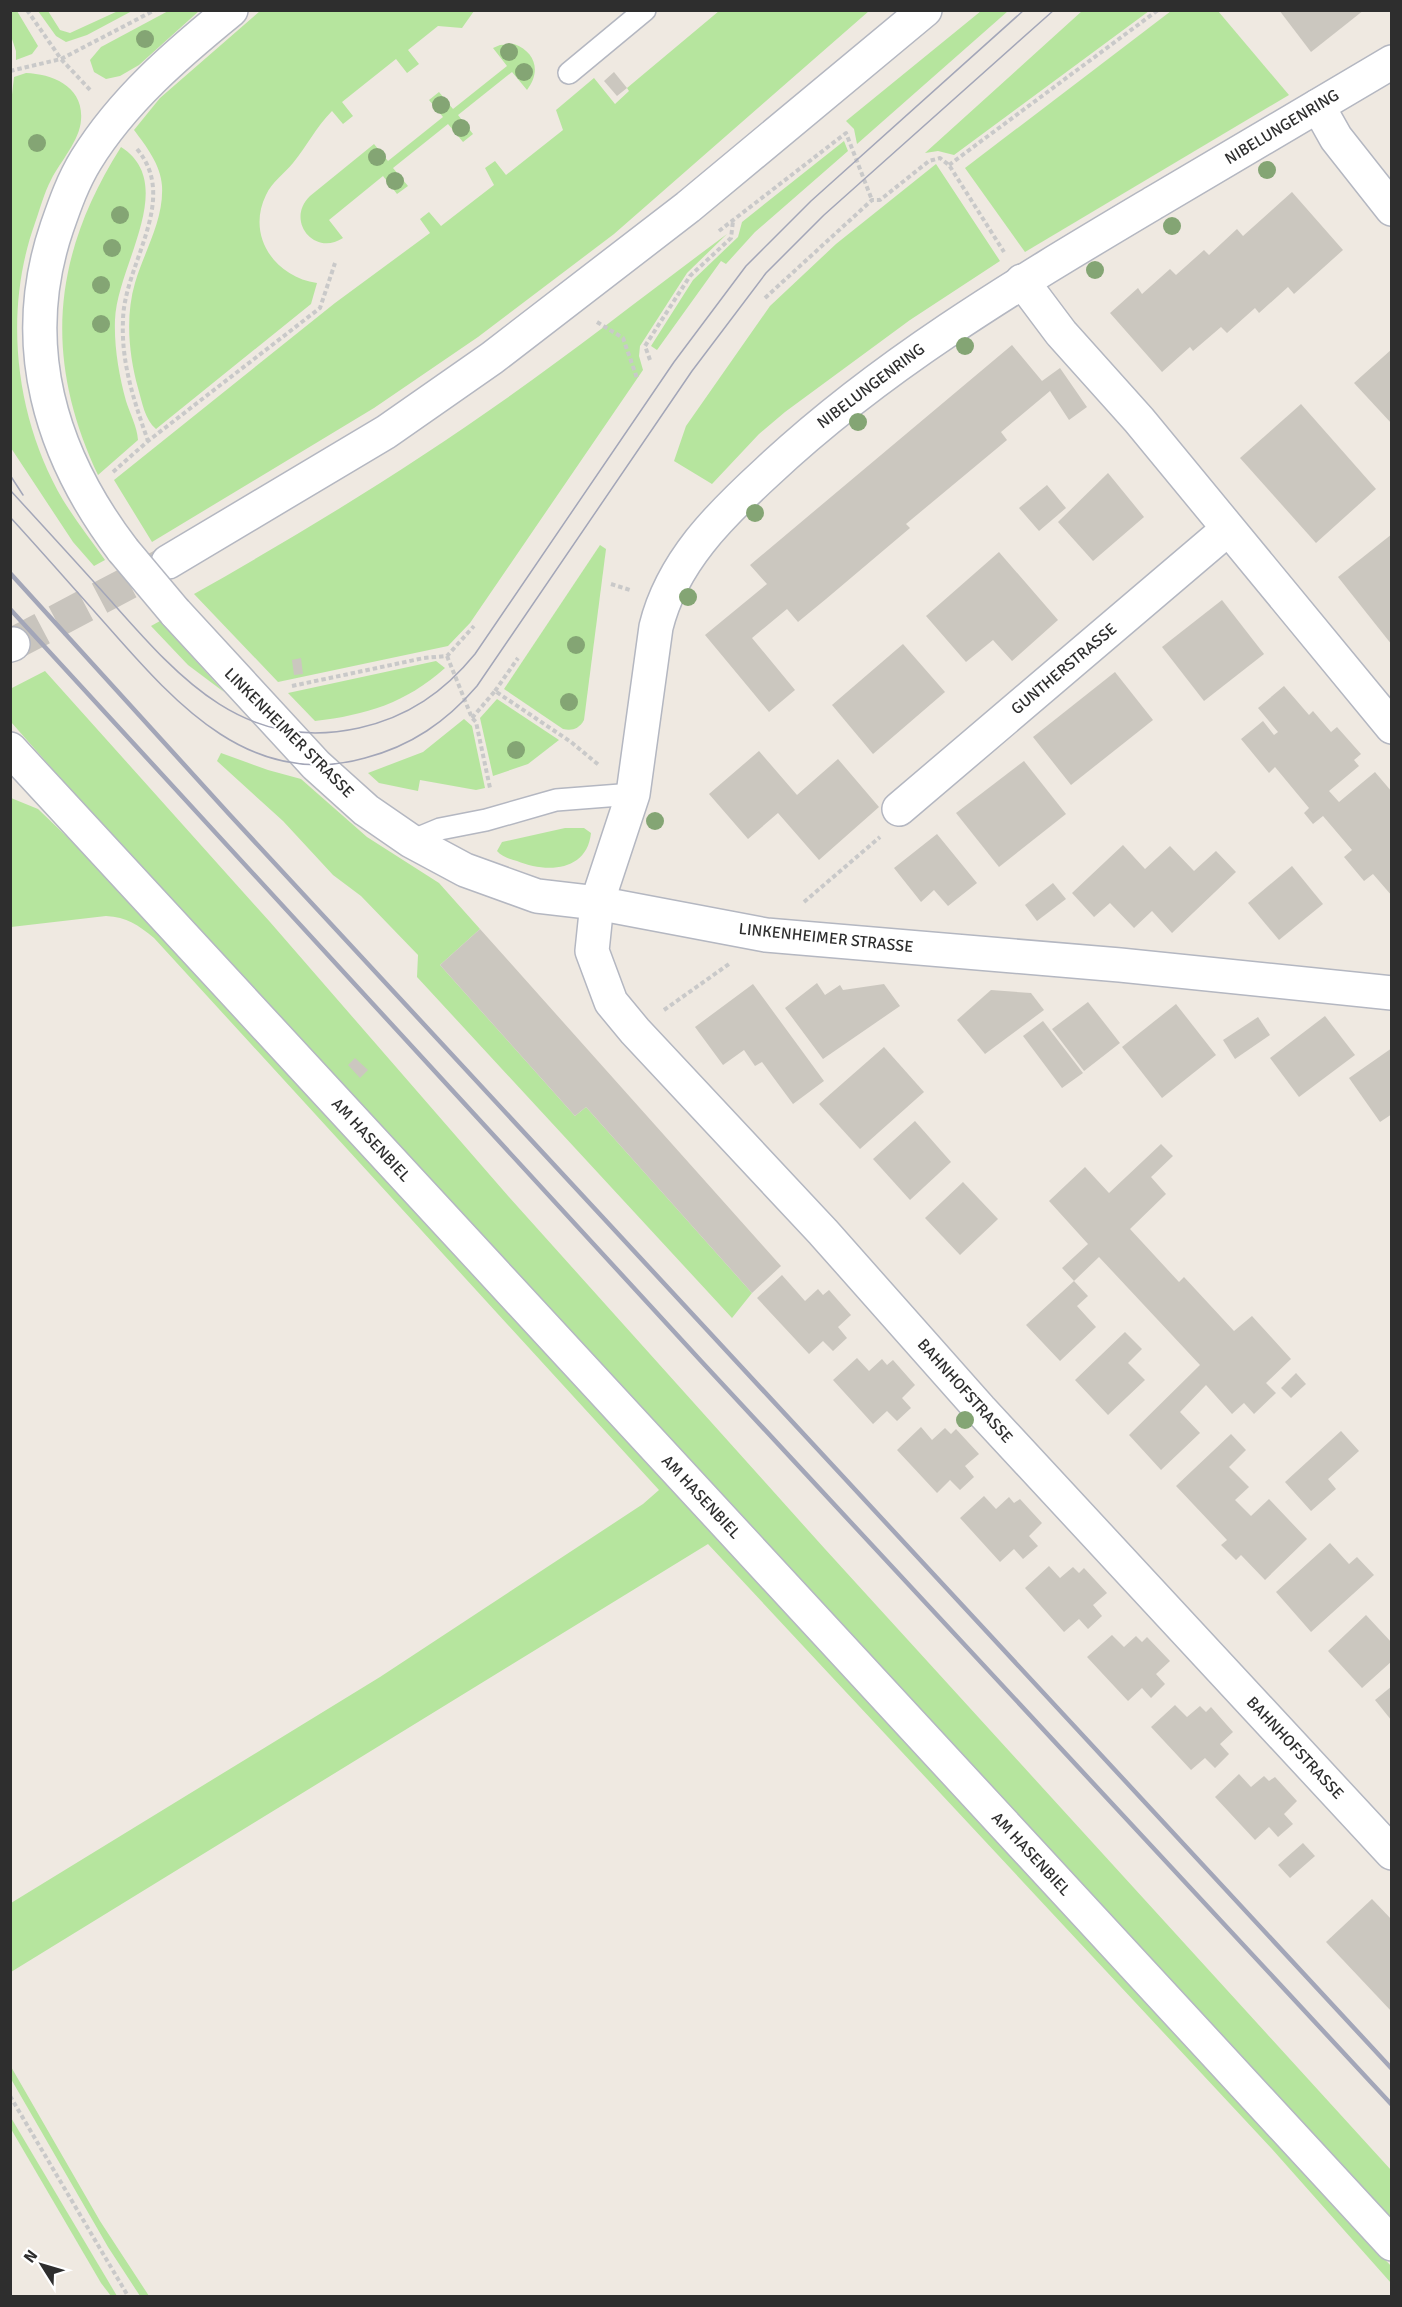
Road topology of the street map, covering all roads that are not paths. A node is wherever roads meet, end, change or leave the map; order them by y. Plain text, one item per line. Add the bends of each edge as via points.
1 (231, 10) edge
2 (645, 10) edge
3 (925, 10) edge
4 (1392, 62) edge
5 (569, 73) dead end
6 (1318, 106) junction
7 (1392, 208) edge
8 (1022, 281) junction
9 (1228, 529) junction
10 (168, 562) tunnel mouth
11 (1392, 727) edge
12 (10, 748) edge
13 (633, 794) junction
14 (899, 809) road end
15 (411, 841) junction
16 (597, 903) junction
17 (1392, 993) edge
18 (1392, 1853) edge
19 (1392, 2244) edge

1 - 15 street, LINKENHEIMER STRASSE, bridge via 155,75 86,160 68,195 43,278 39,319 48,405 88,500 123,550 316,765 366,810
2 - 5 lane
3 - 10 street via 670,222 492,358 386,432
4 - 6 street, NIBELUNGENRING
6 - 7 street via 1335,138
6 - 8 street, NIBELUNGENRING
8 - 9 street via 1061,333
8 - 13 street, NIBELUNGENRING via 845,403 740,497 681,566 662,601 656,627
9 - 11 street
9 - 14 street, GUNTHERSTRASSE
12 - 19 street, AM HASENBIEL
13 - 15 lane via 556,800 440,829
13 - 16 street, NIBELUNGENRING
15 - 16 street, LINKENHEIMER STRASSE via 465,870 537,896
16 - 17 street, LINKENHEIMER STRASSE via 766,935
16 - 18 street, BAHNHOFSTRASSE via 592,951 611,1002 635,1031

